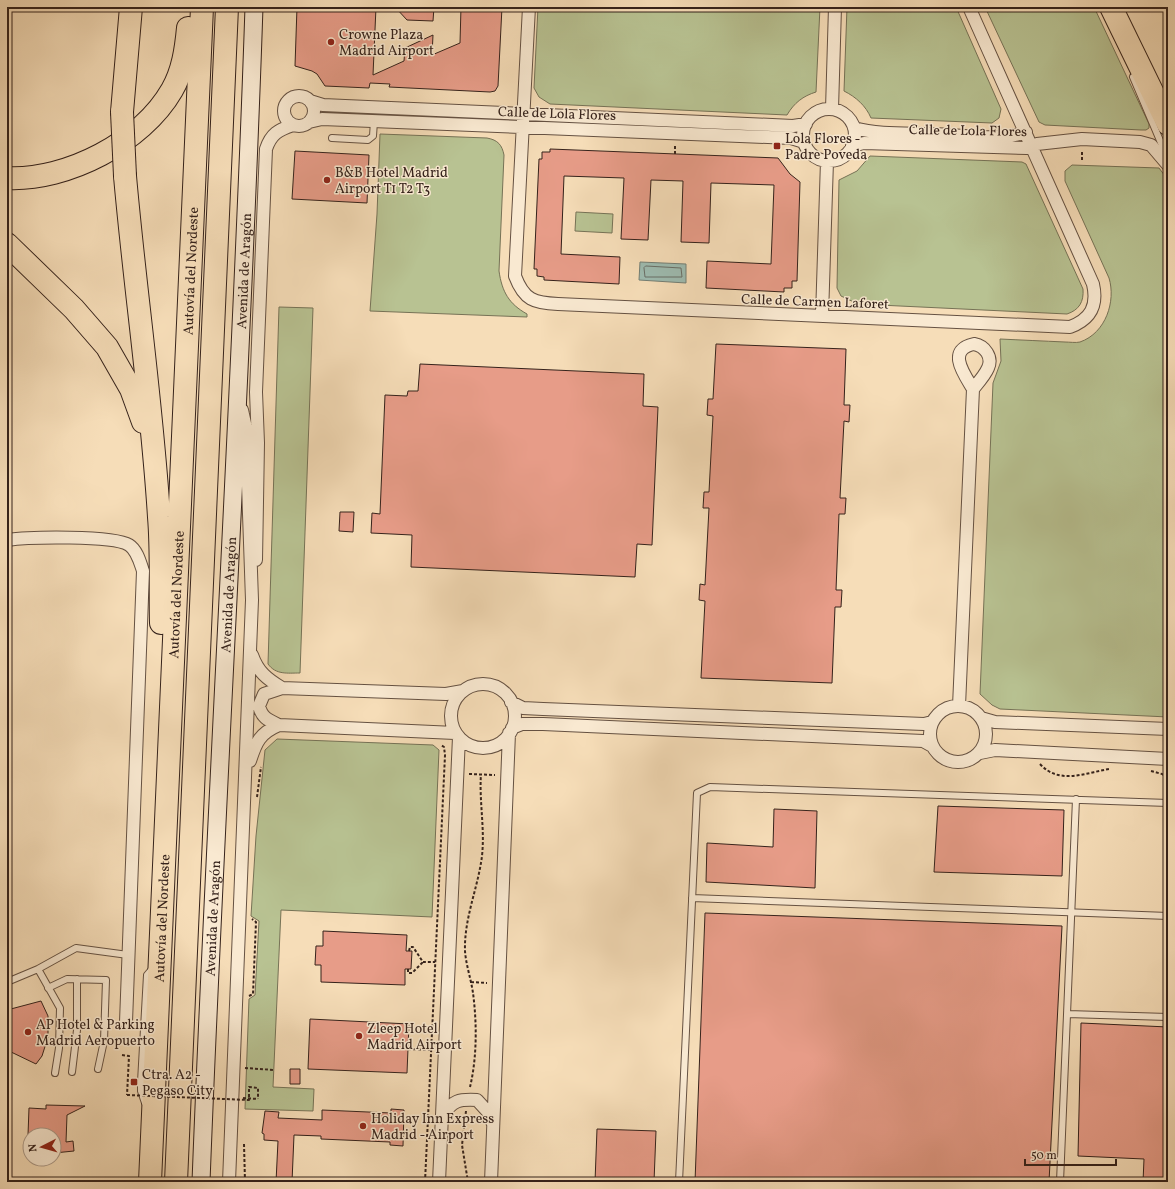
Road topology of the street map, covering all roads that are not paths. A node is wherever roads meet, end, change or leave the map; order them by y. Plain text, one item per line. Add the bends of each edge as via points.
1 (131, 7) edge
2 (191, 7) edge
3 (202, 7) edge
4 (227, 7) edge
5 (254, 7) edge
6 (261, 7) edge
7 (529, 7) edge
8 (835, 7) edge
9 (969, 7) edge
10 (1113, 12) edge
11 (252, 69) junction
12 (1131, 71) dead end
13 (310, 101) junction
14 (832, 109) junction
15 (524, 113) junction
16 (374, 121) junction
17 (309, 122) junction
18 (806, 124) junction
19 (1168, 124) edge
20 (293, 125) junction
21 (523, 126) junction
22 (854, 128) junction
23 (1026, 132) junction
24 (332, 138) dead end
25 (804, 142) junction
26 (852, 146) junction
27 (1032, 146) junction
28 (1168, 160) edge
29 (827, 161) junction
30 (1168, 165) edge
31 (7, 172) edge
32 (55, 172) junction
33 (7, 178) edge
34 (7, 244) edge
35 (822, 316) junction
36 (238, 388) junction
37 (973, 389) dead end
38 (160, 518) junction
39 (7, 540) edge
40 (252, 600) junction
41 (251, 653) junction
42 (282, 688) junction
43 (463, 691) junction
44 (511, 702) junction
45 (959, 706) junction
46 (981, 718) junction
47 (932, 722) junction
48 (279, 724) junction
49 (1168, 729) edge
50 (511, 731) junction
51 (457, 735) junction
52 (932, 746) junction
53 (980, 753) junction
54 (1168, 759) edge
55 (246, 773) junction
56 (1076, 799) junction
57 (1168, 803) edge
58 (163, 886) junction
59 (692, 898) junction
60 (1071, 913) junction
61 (1168, 916) edge
62 (128, 955) junction
63 (38, 969) junction
64 (77, 979) junction
65 (7, 982) edge
66 (48, 988) junction
67 (1067, 1014) junction
68 (1168, 1017) edge
69 (126, 1022) dead end
70 (98, 1069) dead end
71 (72, 1072) dead end
72 (55, 1073) dead end
73 (442, 1116) junction
74 (494, 1127) junction
75 (150, 1182) edge
76 (176, 1182) edge
77 (201, 1182) edge
78 (229, 1182) edge
79 (439, 1182) edge
80 (491, 1182) edge
81 (680, 1182) edge
82 (1060, 1182) edge

1 - 38 highway, bridge via 122,112 125,176
2 - 32 highway via 186,51 179,73 172,90 150,119 102,154
3 - 58 highway, Autovía del Nordeste
4 - 76 highway, Autovía del Nordeste
5 - 11 street, Avenida de Aragón
6 - 11 street via 260,41
7 - 15 street, Calle de Carmen Laforet
8 - 14 street
9 - 23 street, Calle de Carmen Laforet
10 - 19 highway
11 - 36 street, Avenida de Aragón
12 - 28 lane
13 - 15 street, Calle de Lola Flores via 323,105
13 - 17 street via 314,112
13 - 20 street via 298,95 286,102 284,115
14 - 18 street via 820,111 809,118
14 - 22 street via 846,115
15 - 18 street, Calle de Lola Flores via 793,126
15 - 21 street, Calle de Carmen Laforet
16 - 17 street, Calle de Lola Flores via 322,119
16 - 21 street, Calle de Lola Flores
16 - 24 lane via 373,136 368,140
17 - 20 street via 303,126
18 - 25 street
20 - 40 street, Avenida de Aragón via 273,135 266,149 256,392 258,542
21 - 25 street, Calle de Lola Flores via 791,138
21 - 35 street, Calle de Carmen Laforet via 514,276 520,290 529,299 544,304
22 - 23 street, Calle de Lola Flores via 872,132 995,136
22 - 26 street
23 - 27 street, Calle de Carmen Laforet
25 - 29 street via 810,153
26 - 27 street, Calle de Lola Flores
26 - 29 street via 842,157
27 - 30 street, Calle de Lola Flores via 1082,139 1140,142 1151,145
27 - 35 street, Calle de Carmen Laforet via 1094,284 1094,306 1081,323 1070,327 1058,327
29 - 35 street
31 - 32 highway
32 - 33 highway
34 - 38 highway via 98,336 131,389 145,426
36 - 40 street via 246,428
36 - 77 street, Avenida de Aragón
37 - 45 street
38 - 58 highway
39 - 62 street via 114,539 130,545 143,571
40 - 41 street
41 - 42 street via 256,667 267,679
41 - 55 street
42 - 43 street via 446,694
42 - 48 street via 264,694 259,706 261,715
43 - 44 street via 480,684 489,685 502,691
43 - 51 street via 455,700 451,711 451,722
44 - 47 street via 523,708 543,709 924,724
44 - 50 street via 514,719
45 - 46 street via 971,709
45 - 47 street via 943,710
46 - 49 street via 995,722
46 - 53 street via 987,735
47 - 52 street
48 - 51 street
48 - 55 street via 257,740
50 - 51 street via 495,746 485,748 471,746
50 - 52 street via 522,724 543,724 923,741
50 - 74 street
51 - 73 street
52 - 53 street via 941,757 954,763 973,759
53 - 54 street via 996,750
55 - 78 street
56 - 57 lane
56 - 59 lane via 710,787 697,793
56 - 60 lane
58 - 75 highway, Autovía del Nordeste
59 - 60 lane
59 - 81 lane
60 - 61 lane
60 - 67 lane
62 - 63 lane via 76,948
62 - 69 street
63 - 65 lane
63 - 66 lane
64 - 66 lane via 67,979
64 - 70 lane via 106,980 104,1041
64 - 71 lane via 77,1030
66 - 72 lane via 60,1008 59,1048
67 - 68 lane
67 - 82 lane
73 - 74 street via 450,1105 462,1099 477,1100 488,1112
73 - 79 street
74 - 80 street

